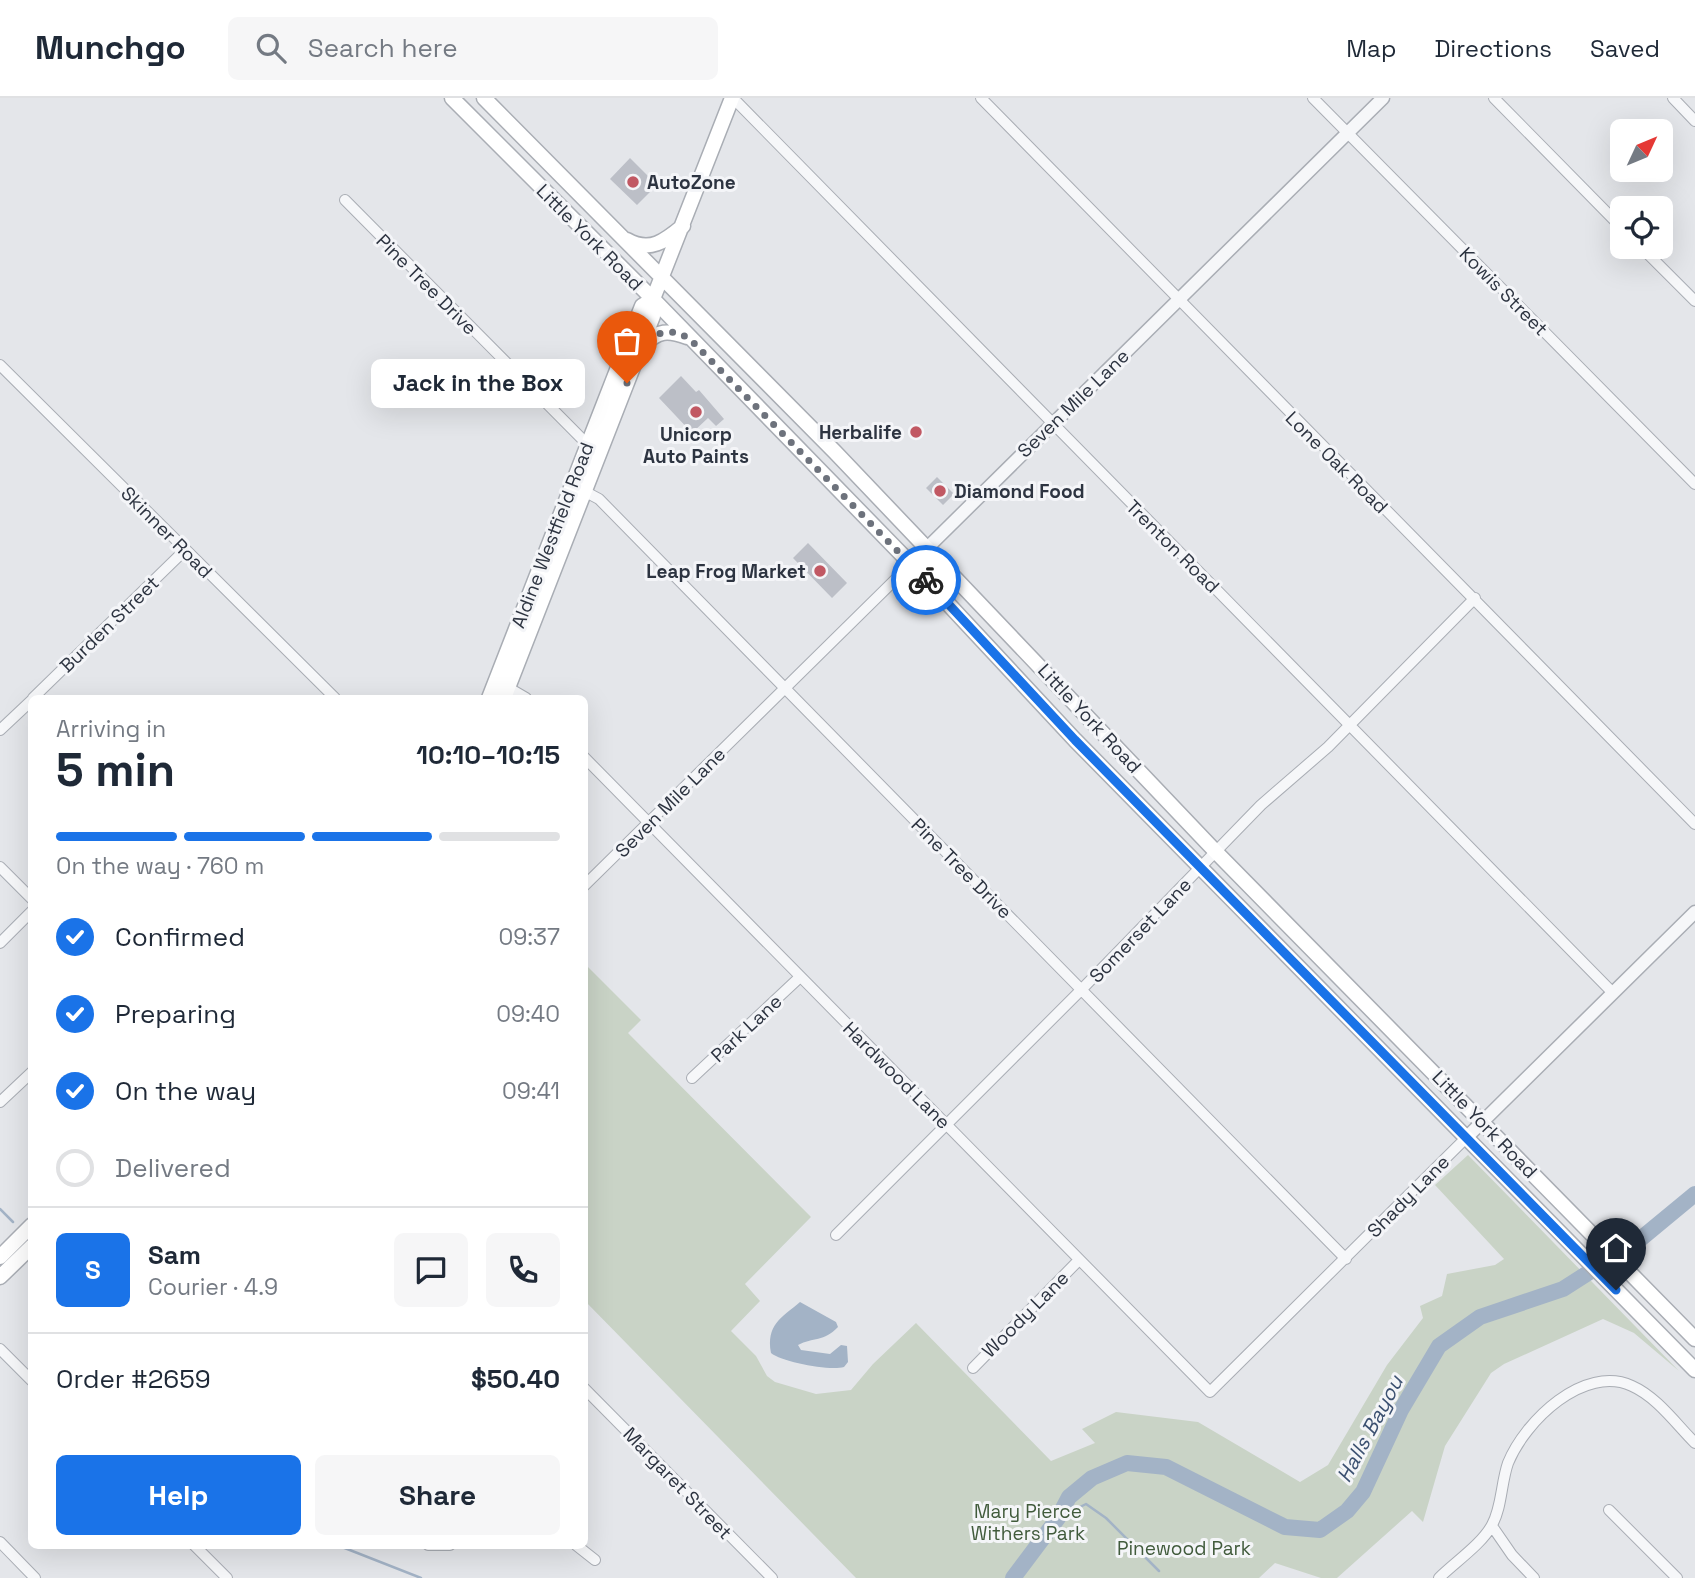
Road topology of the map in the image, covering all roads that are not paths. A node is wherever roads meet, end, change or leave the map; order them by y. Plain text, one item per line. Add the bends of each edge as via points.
1 (452, 98) edge
2 (484, 98) edge
3 (733, 98) edge
4 (981, 98) edge
5 (1313, 98) edge
6 (1383, 98) edge
7 (1494, 98) edge
8 (1672, 98) edge
9 (1695, 121) edge
10 (1348, 133) junction
11 (345, 200) dead end
12 (1610, 216) edge
13 (684, 225) junction
14 (619, 235) junction
15 (1653, 259) edge
16 (662, 278) junction
17 (653, 299) junction
18 (1179, 300) junction
19 (1695, 301) edge
20 (689, 338) junction
21 (640, 349) junction
22 (0, 365) edge
23 (1051, 425) junction
24 (594, 450) junction
25 (1695, 484) edge
26 (578, 489) junction
27 (927, 548) junction
28 (185, 550) junction
29 (911, 564) junction
30 (1475, 598) junction
31 (785, 688) junction
32 (503, 689) edge
33 (36, 695) edge
34 (332, 695) edge
35 (28, 703) edge
36 (1350, 725) junction
37 (0, 730) edge
38 (588, 761) edge
39 (649, 824) junction
40 (1695, 824) edge
41 (1216, 852) junction
42 (0, 867) edge
43 (1200, 868) junction
44 (588, 882) edge
45 (28, 895) edge
46 (1695, 912) edge
47 (28, 915) edge
48 (0, 943) edge
49 (800, 977) junction
50 (1082, 989) junction
51 (1613, 993) junction
52 (28, 1076) edge
53 (692, 1078) dead end
54 (0, 1102) edge
55 (1483, 1121) junction
56 (945, 1125) junction
57 (1466, 1138) junction
58 (28, 1229) edge
59 (836, 1235) dead end
60 (28, 1250) edge
61 (0, 1256) edge
62 (1346, 1259) junction
63 (1078, 1261) junction
64 (0, 1278) edge
65 (1695, 1339) edge
66 (0, 1349) edge
67 (973, 1368) dead end
68 (1695, 1370) edge
69 (28, 1377) edge
70 (588, 1392) edge
71 (1210, 1392) joint
72 (1695, 1443) edge
73 (1609, 1510) dead end
74 (1492, 1526) junction
75 (0, 1542) edge
76 (198, 1549) edge
77 (581, 1549) edge
78 (595, 1560) dead end
79 (36, 1578) edge
80 (227, 1578) edge
81 (772, 1578) edge
82 (1439, 1578) edge
83 (1534, 1578) edge
84 (1677, 1578) edge

1 - 17 main road, Little York Road
2 - 14 main road, Little York Road
3 - 13 main road, Aldine Westfield Road
3 - 23 street, Trenton Road
4 - 18 street, Lone Oak Road
5 - 10 street, Kowis Street
6 - 10 street, Seven Mile Lane
7 - 12 street
8 - 9 street
10 - 18 street, Seven Mile Lane
10 - 25 street, Kowis Street
11 - 24 street, Pine Tree Drive
13 - 14 main road via 650,247 637,246
13 - 16 main road, Aldine Westfield Road
14 - 16 main road, Little York Road
15 - 19 street
16 - 17 main road, Aldine Westfield Road
16 - 27 main road, Little York Road
17 - 20 main road, Little York Road
17 - 21 main road, Aldine Westfield Road via 653,316
17 - 24 main road, Aldine Westfield Road via 642,306
18 - 23 street, Seven Mile Lane
18 - 30 street, Lone Oak Road
20 - 21 main road via 663,331
20 - 29 main road, Little York Road
21 - 24 main road, Aldine Westfield Road
22 - 28 street, Skinner Road
23 - 27 street, Seven Mile Lane
23 - 36 street, Trenton Road
24 - 26 main road, Aldine Westfield Road
26 - 31 street, Pine Tree Drive via 599,499
26 - 32 main road, Aldine Westfield Road
27 - 29 street, Seven Mile Lane
27 - 41 main road, Little York Road
28 - 33 street, Burden Street
28 - 34 street, Skinner Road
29 - 31 street, Seven Mile Lane
29 - 43 main road, Little York Road
30 - 36 street, Somerset Lane
30 - 40 street, Lone Oak Road
31 - 39 street, Seven Mile Lane
31 - 50 street, Pine Tree Drive
35 - 37 street, Burden Street
36 - 41 street, Somerset Lane via 1271,794
36 - 51 street, Trenton Road
38 - 39 street, Hardwood Lane
39 - 44 street, Seven Mile Lane
39 - 49 street, Hardwood Lane
41 - 43 street, Somerset Lane
41 - 55 main road, Little York Road
42 - 45 street
43 - 50 street, Somerset Lane
43 - 57 main road, Little York Road
46 - 51 street, Shady Lane
47 - 48 street
49 - 53 street, Park Lane
49 - 56 street, Hardwood Lane
50 - 56 street, Somerset Lane
50 - 62 street, Pine Tree Drive
51 - 55 street, Shady Lane
52 - 54 street
55 - 57 street, Shady Lane
55 - 65 main road, Little York Road
56 - 59 street, Somerset Lane
56 - 63 street, Hardwood Lane
57 - 62 street, Shady Lane
57 - 68 main road, Little York Road
58 - 61 main road
60 - 64 main road
62 - 71 street, Shady Lane
63 - 67 street, Woody Lane
63 - 71 street, Hardwood Lane
66 - 69 street
70 - 81 street, Margaret Street
72 - 74 street via 1648,1395 1624,1382 1599,1382 1583,1388 1540,1417 1509,1462
73 - 84 street
74 - 82 street
74 - 83 street
75 - 79 street
76 - 80 street
77 - 78 street

